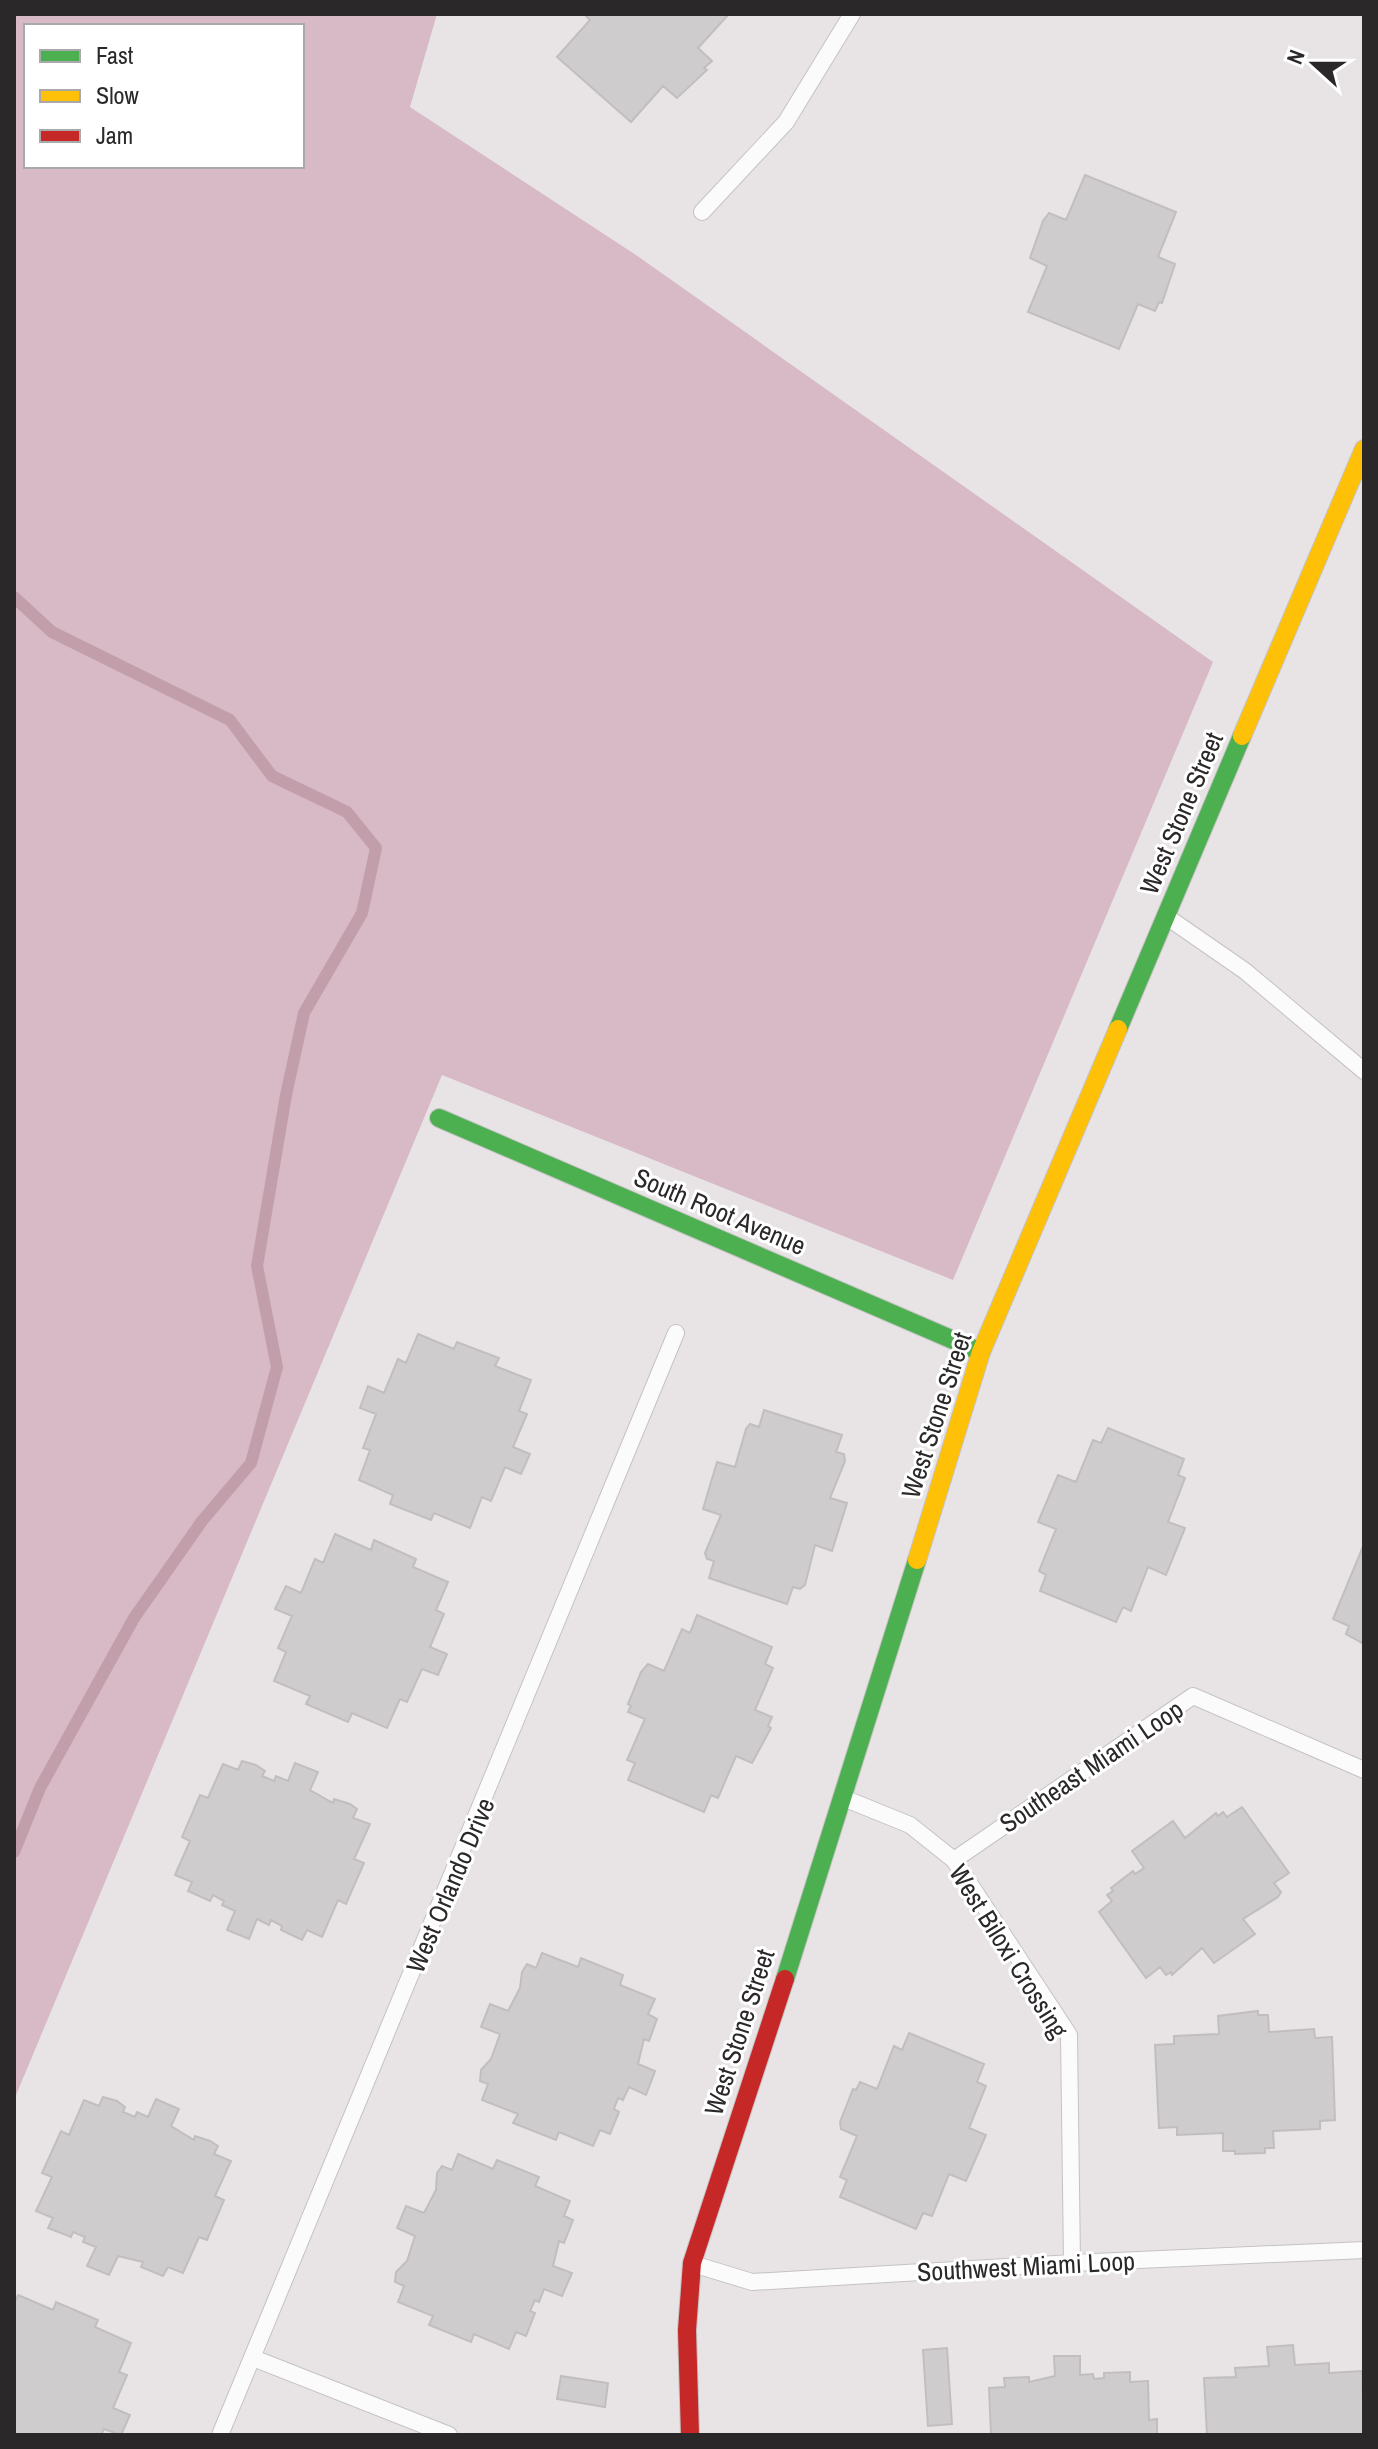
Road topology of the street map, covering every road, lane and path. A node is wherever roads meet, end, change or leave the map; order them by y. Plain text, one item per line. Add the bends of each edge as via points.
1 (852, 14) edge
2 (702, 212) dead end
3 (1364, 449) edge
4 (1166, 916) junction
5 (1364, 1071) edge
6 (439, 1118) dead end
7 (676, 1333) dead end
8 (981, 1352) junction
9 (1364, 1770) edge
10 (844, 1798) junction
11 (954, 1860) junction
12 (1364, 2250) edge
13 (692, 2263) junction
14 (1072, 2263) junction
15 (253, 2358) junction
16 (220, 2435) edge
17 (449, 2435) edge
18 (690, 2435) edge

1 - 2 lane via 786,122
3 - 4 street, West Stone Street
4 - 5 lane via 1245,971
4 - 8 street, West Stone Street
6 - 8 street, South Root Avenue
7 - 15 lane, West Orlando Drive
8 - 10 street, West Stone Street
9 - 11 lane, Southeast Miami Loop via 1193,1696
10 - 11 lane, West Biloxi Crossing via 910,1825
10 - 13 street, West Stone Street
11 - 14 lane, West Biloxi Crossing via 1069,2035
12 - 14 lane, Southwest Miami Loop
13 - 14 lane, Southwest Miami Loop via 752,2282
13 - 18 street, West Stone Street via 687,2330
15 - 16 lane, West Orlando Drive
15 - 17 lane

